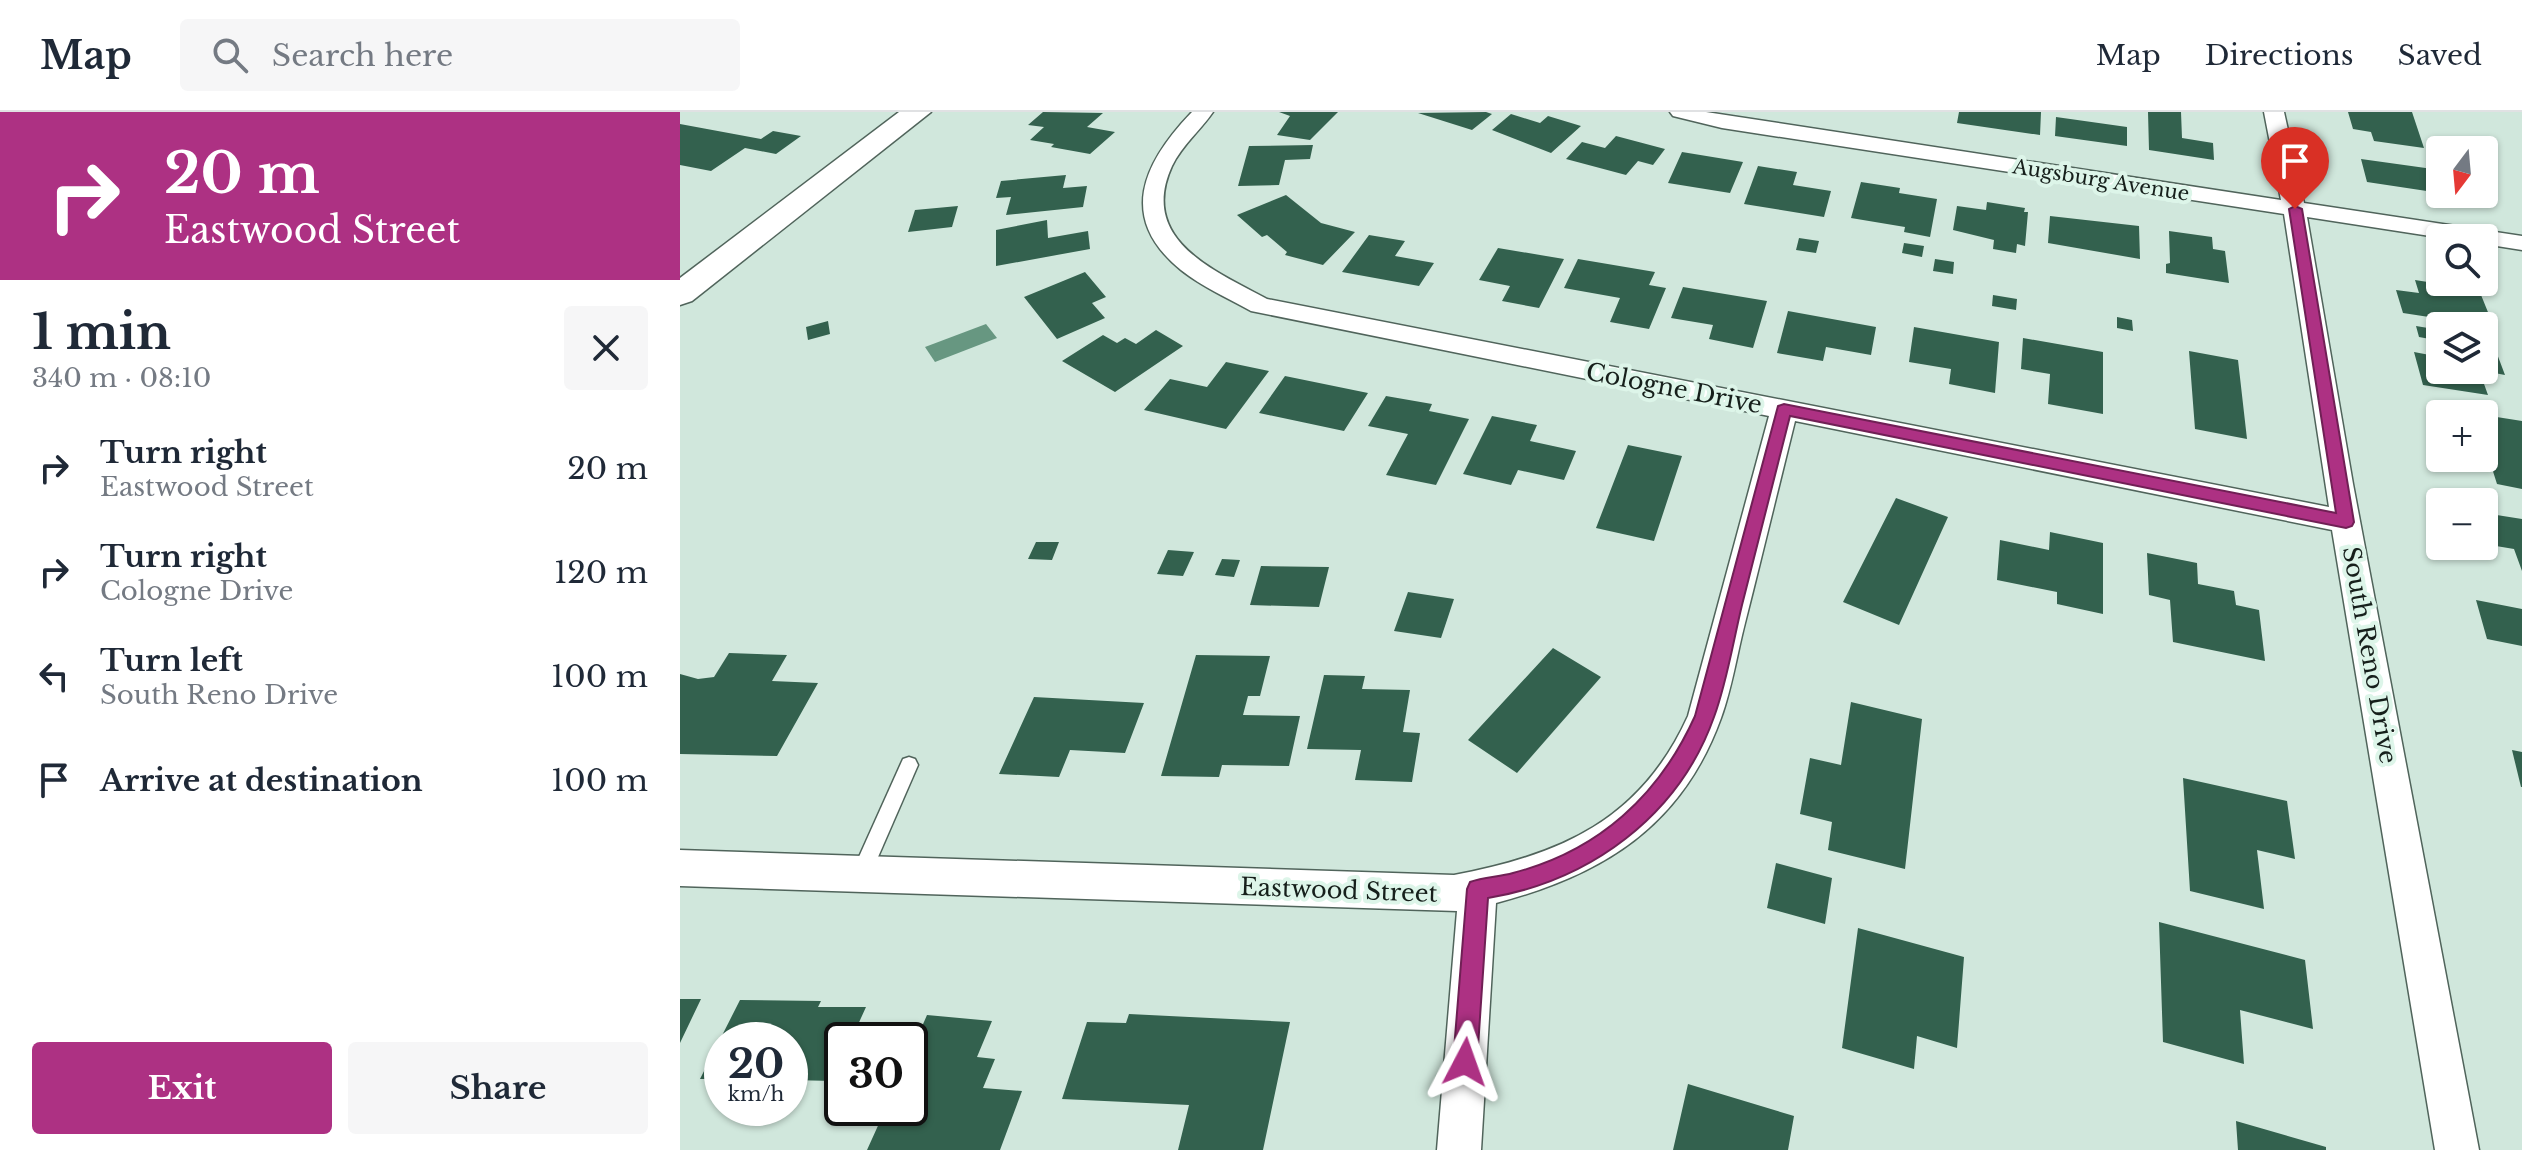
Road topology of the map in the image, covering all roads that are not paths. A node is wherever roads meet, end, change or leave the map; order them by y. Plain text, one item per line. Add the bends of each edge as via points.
1 (917, 112) edge
2 (1203, 112) edge
3 (1680, 112) edge
4 (2274, 112) edge
5 (2295, 209) junction
6 (2522, 243) edge
7 (680, 294) edge
8 (1784, 410) junction
9 (2346, 522) junction
10 (909, 765) dead end
11 (680, 868) edge
12 (861, 874) junction
13 (1478, 889) junction
14 (1459, 1150) edge
15 (2457, 1150) edge

1 - 7 street
2 - 8 street, Cologne Drive via 1179,135 1155,178 1157,222 1188,263 1260,305
3 - 5 street, Augsburg Avenue
4 - 5 street, South Reno Drive
5 - 6 street, Augsburg Avenue
5 - 9 street, South Reno Drive
8 - 9 street, Cologne Drive
8 - 13 street, Eastwood Street via 1705,716 1686,759 1656,800 1616,835 1567,864 1512,884
9 - 15 street, South Reno Drive
10 - 12 lane
11 - 12 street, Eastwood Street
12 - 13 street, Eastwood Street via 1440,893
13 - 14 street

